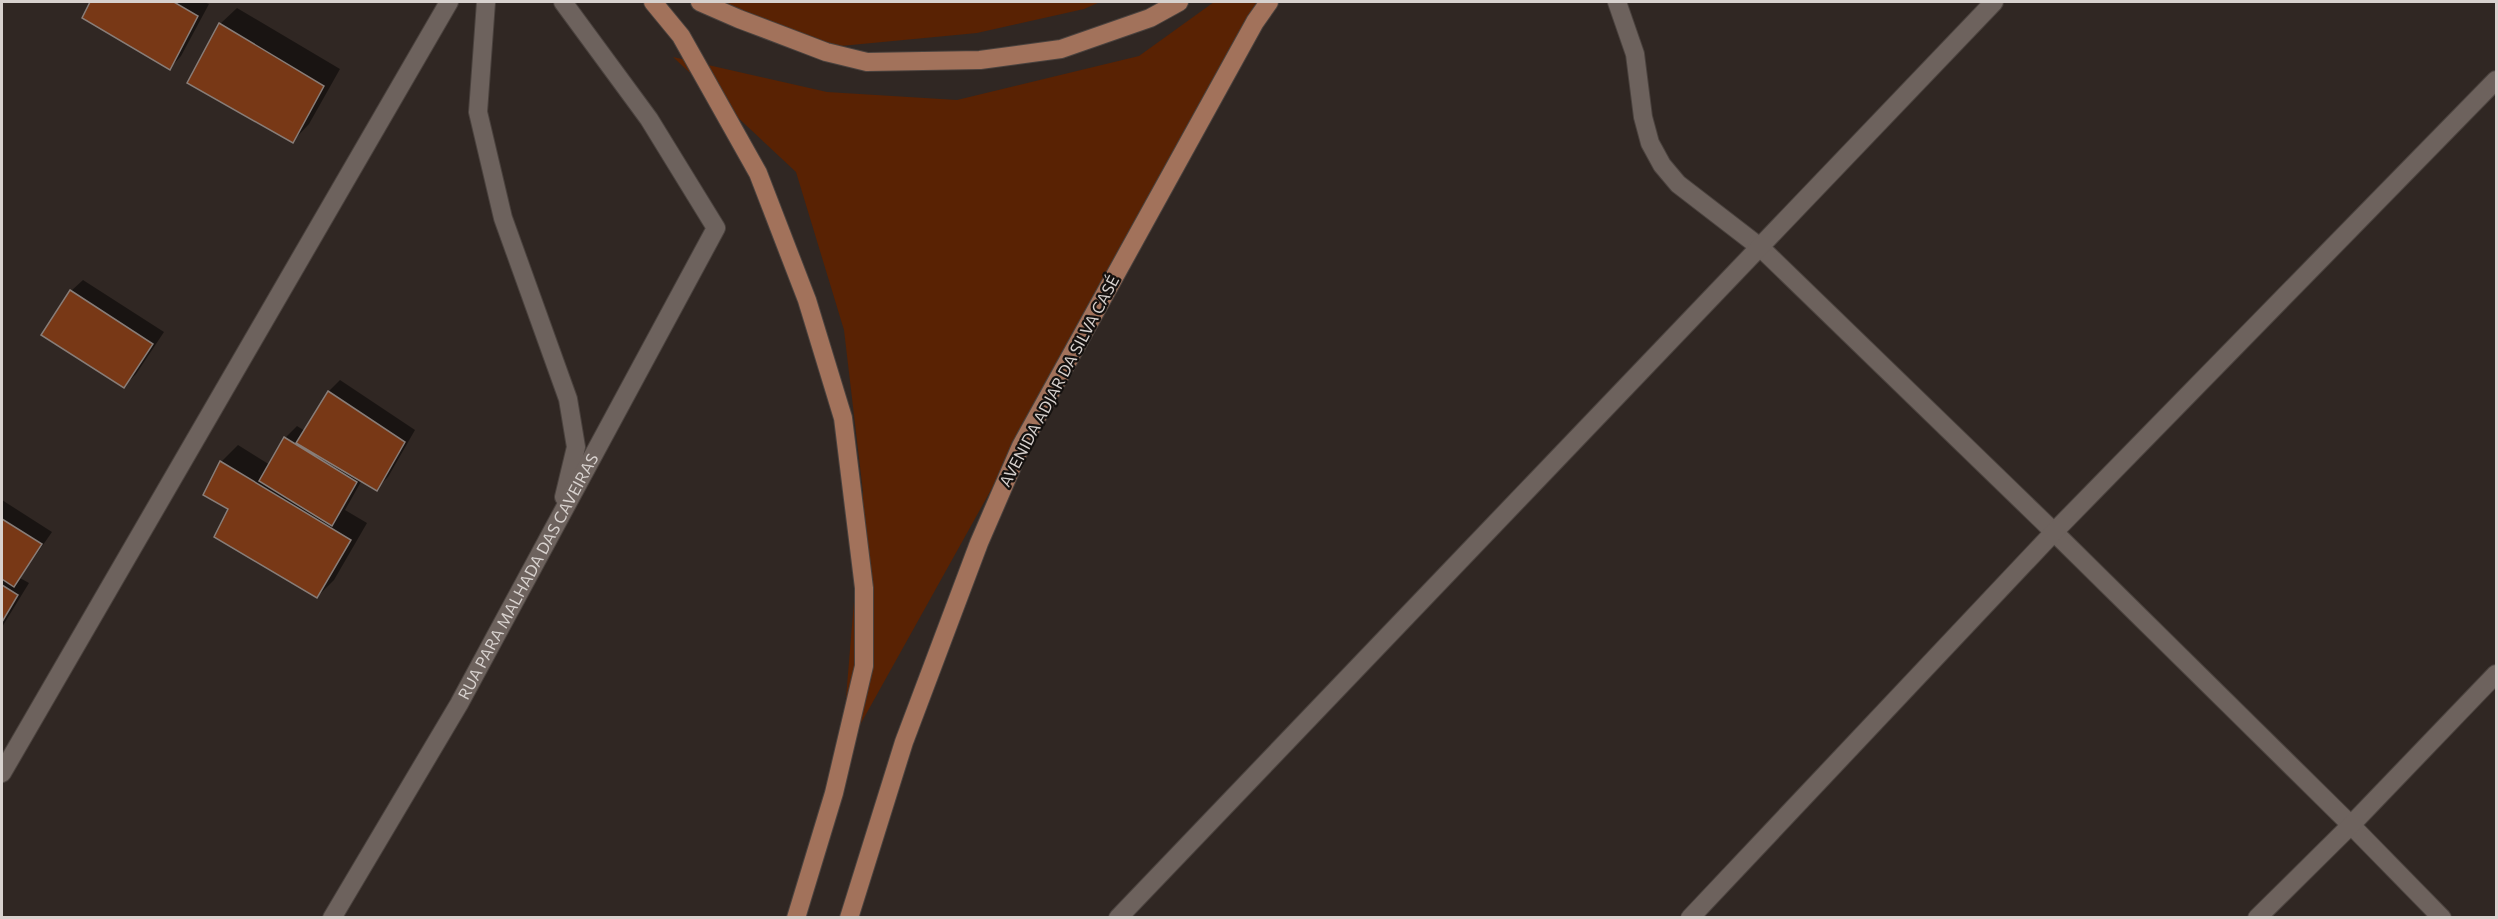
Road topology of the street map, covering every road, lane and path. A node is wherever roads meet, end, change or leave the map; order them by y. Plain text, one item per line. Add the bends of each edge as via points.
1 (449, 2) edge
2 (486, 2) edge
3 (563, 2) edge
4 (653, 2) edge
5 (700, 2) edge
6 (1179, 2) edge
7 (1269, 2) edge
8 (1617, 2) edge
9 (1994, 2) edge
10 (2496, 80) edge
11 (1761, 248) junction
12 (559, 520) junction
13 (2054, 532) junction
14 (2496, 674) edge
15 (2, 773) edge
16 (2351, 825) junction
17 (332, 918) edge
18 (796, 918) edge
19 (849, 918) edge
20 (1118, 918) edge
21 (1690, 918) edge
22 (2257, 918) edge
23 (2442, 918) edge

1 - 15 street
2 - 12 street via 478,112 503,218 568,399 576,447
3 - 12 street, RUA PARA MALHADA DAS CAVEIRAS via 649,119 716,228
4 - 18 main road via 681,36 758,173 807,300 843,418 864,588 864,666 834,793
5 - 6 main road via 826,52 867,62 980,60 1061,49 1150,18
7 - 19 main road, AVENIDA ADJAR DA SILVA CASÉ via 1165,182 1021,446 978,543 904,742
8 - 11 street via 1635,54 1650,143 1662,165 1695,198
9 - 11 street
10 - 13 street
11 - 13 street
11 - 20 street
12 - 17 street, RUA PARA MALHADA DAS CAVEIRAS via 459,704
13 - 16 street
13 - 21 street
14 - 16 street
16 - 22 street
16 - 23 street

